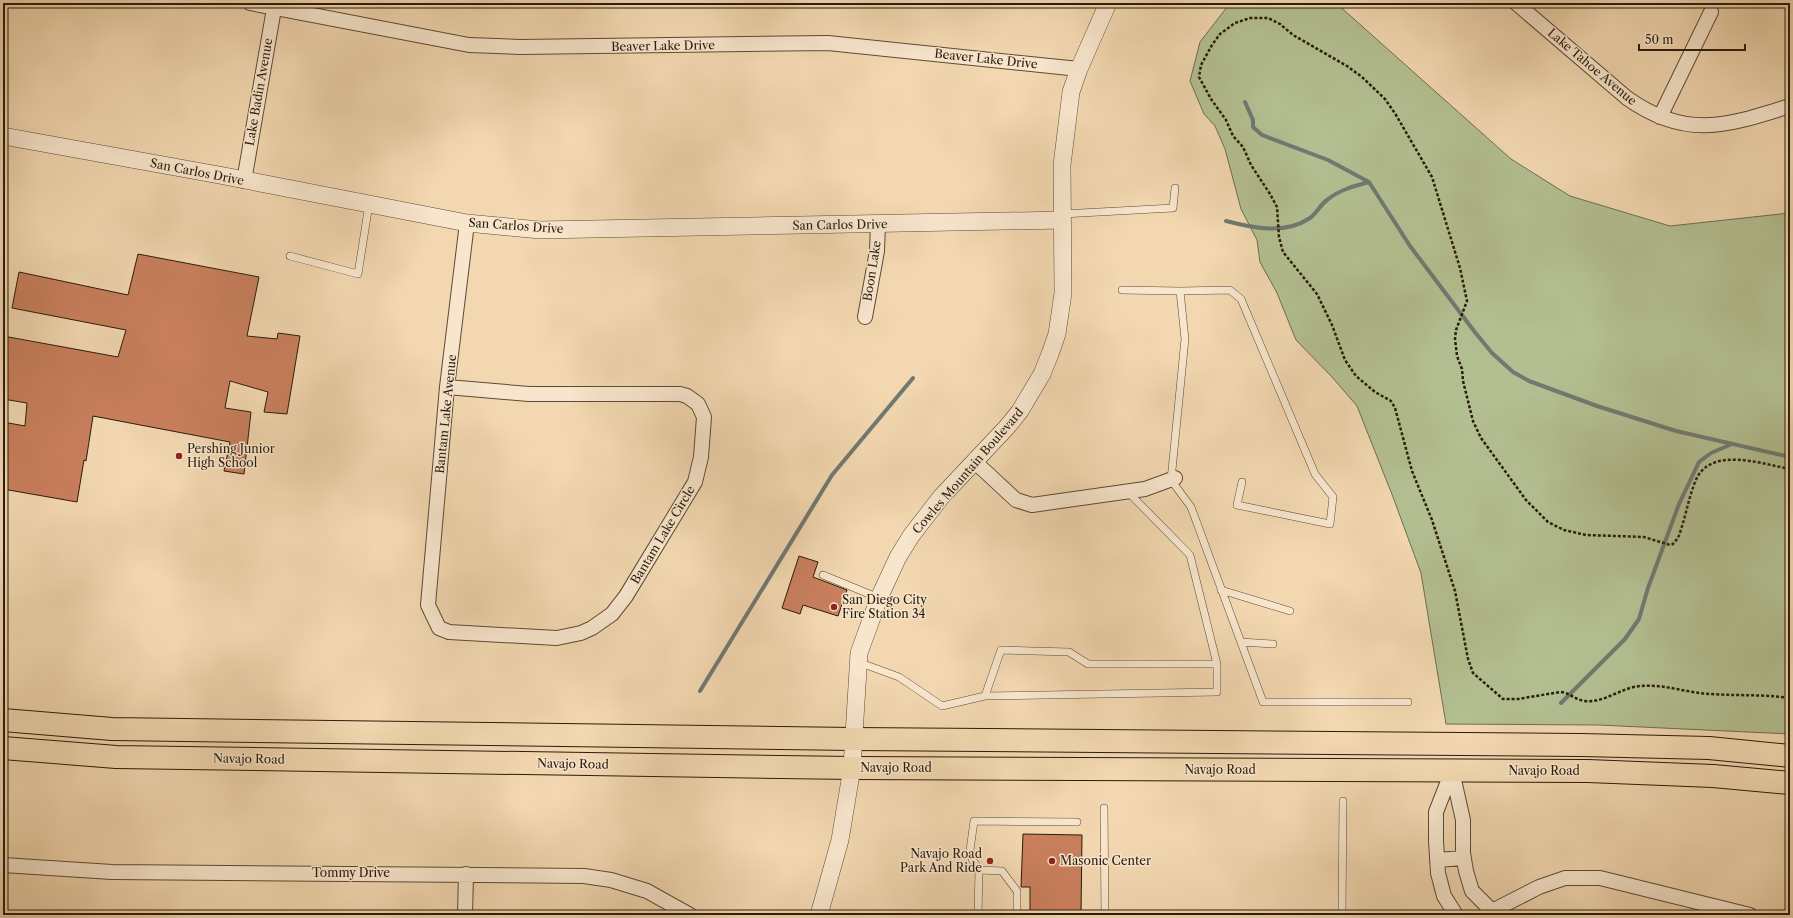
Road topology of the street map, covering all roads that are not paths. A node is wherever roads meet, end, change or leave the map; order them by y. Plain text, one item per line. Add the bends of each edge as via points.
1 (250, 3) edge
2 (1108, 3) edge
3 (1516, 3) edge
4 (275, 5) edge
5 (1711, 12) dead end
6 (1079, 69) junction
7 (1790, 106) edge
8 (1660, 117) junction
9 (3, 136) edge
10 (244, 181) junction
11 (1175, 188) dead end
12 (369, 204) junction
13 (1062, 217) junction
14 (467, 223) junction
15 (878, 224) junction
16 (290, 256) dead end
17 (1122, 290) dead end
18 (1180, 291) junction
19 (865, 318) dead end
20 (447, 386) junction
21 (974, 461) junction
22 (1173, 479) junction
23 (1242, 482) dead end
24 (1127, 491) junction
25 (823, 575) dead end
26 (1221, 590) junction
27 (879, 598) junction
28 (428, 605) joint
29 (1290, 611) dead end
30 (1241, 642) junction
31 (1273, 644) dead end
32 (858, 662) junction
33 (1216, 664) junction
34 (985, 696) junction
35 (1408, 702) dead end
36 (3, 720) edge
37 (853, 739) junction
38 (3, 748) edge
39 (1709, 748) junction
40 (1790, 756) edge
41 (852, 768) junction
42 (1452, 771) junction
43 (1790, 783) edge
44 (1343, 801) dead end
45 (1104, 808) dead end
46 (1077, 822) dead end
47 (1464, 858) junction
48 (1437, 860) junction
49 (3, 865) edge
50 (979, 870) junction
51 (466, 874) junction
52 (1490, 913) edge
53 (465, 915) edge
54 (690, 915) edge
55 (819, 915) edge
56 (978, 915) edge
57 (1017, 915) edge
58 (1106, 915) edge
59 (1342, 915) edge
60 (1456, 915) edge
61 (1750, 915) edge

1 - 4 street, Beaver Lake Drive
2 - 6 street, Cowles Mountain Boulevard
3 - 8 street, Lake Tahoe Avenue via 1627,98
4 - 6 street, Beaver Lake Drive via 469,44 520,48 828,43
4 - 10 street, Lake Badin Avenue
5 - 8 street
6 - 13 street, Cowles Mountain Boulevard via 1071,92 1062,165
7 - 8 street, Lake Tahoe Avenue via 1746,120 1719,125 1690,125
9 - 10 street, San Carlos Drive
10 - 12 street, San Carlos Drive
11 - 13 lane via 1173,208
12 - 14 street, San Carlos Drive
12 - 16 lane via 358,274
13 - 15 street, San Carlos Drive
13 - 21 street, Cowles Mountain Boulevard via 1063,293 1061,314 1050,354 1042,374 1020,411
14 - 15 street, San Carlos Drive via 540,230
14 - 20 street, Bantam Lake Avenue
15 - 19 street, Boon Lake via 877,251
17 - 18 lane
18 - 22 lane via 1185,339
18 - 23 lane via 1230,290 1241,299 1315,474 1333,497 1330,524 1237,505
20 - 28 street, Bantam Lake Avenue
20 - 28 street, Bantam Lake Circle via 529,394 680,394 698,404 702,410 704,424 701,457 695,482 620,606 603,622 581,633 557,638 449,632 439,628
21 - 24 street via 1016,500 1032,505
21 - 27 street, Cowles Mountain Boulevard via 929,511 911,536
22 - 24 street via 1145,489
22 - 26 lane via 1191,507
24 - 33 lane via 1190,555
25 - 27 lane
26 - 29 lane
26 - 30 lane
27 - 32 street, Cowles Mountain Boulevard
30 - 31 lane
30 - 35 lane via 1263,702
32 - 34 lane via 899,677 942,706
32 - 37 street, Cowles Mountain Boulevard
33 - 34 lane via 1217,692
33 - 34 lane via 1088,664 1069,652 1001,650
36 - 37 main road via 112,729
37 - 39 main road
37 - 41 street, Cowles Mountain Boulevard
38 - 41 main road, Navajo Road via 116,757
39 - 40 main road
39 - 42 main road via 1562,759 1465,760
41 - 42 main road, Navajo Road
41 - 55 street, Cowles Mountain Boulevard via 840,840
42 - 43 main road, Navajo Road via 1588,771 1713,776
42 - 47 street via 1464,820
42 - 48 street via 1436,812
44 - 59 lane
45 - 58 lane
46 - 50 lane via 974,821 970,850
47 - 48 street
47 - 52 street via 1472,891
48 - 60 street via 1444,896
49 - 51 street, Tommy Drive via 112,872
50 - 56 lane
50 - 57 lane via 1002,871 1017,891
51 - 53 street
51 - 54 street, Tommy Drive via 584,876 611,880 647,891
52 - 61 street via 1539,887 1565,878 1600,878

